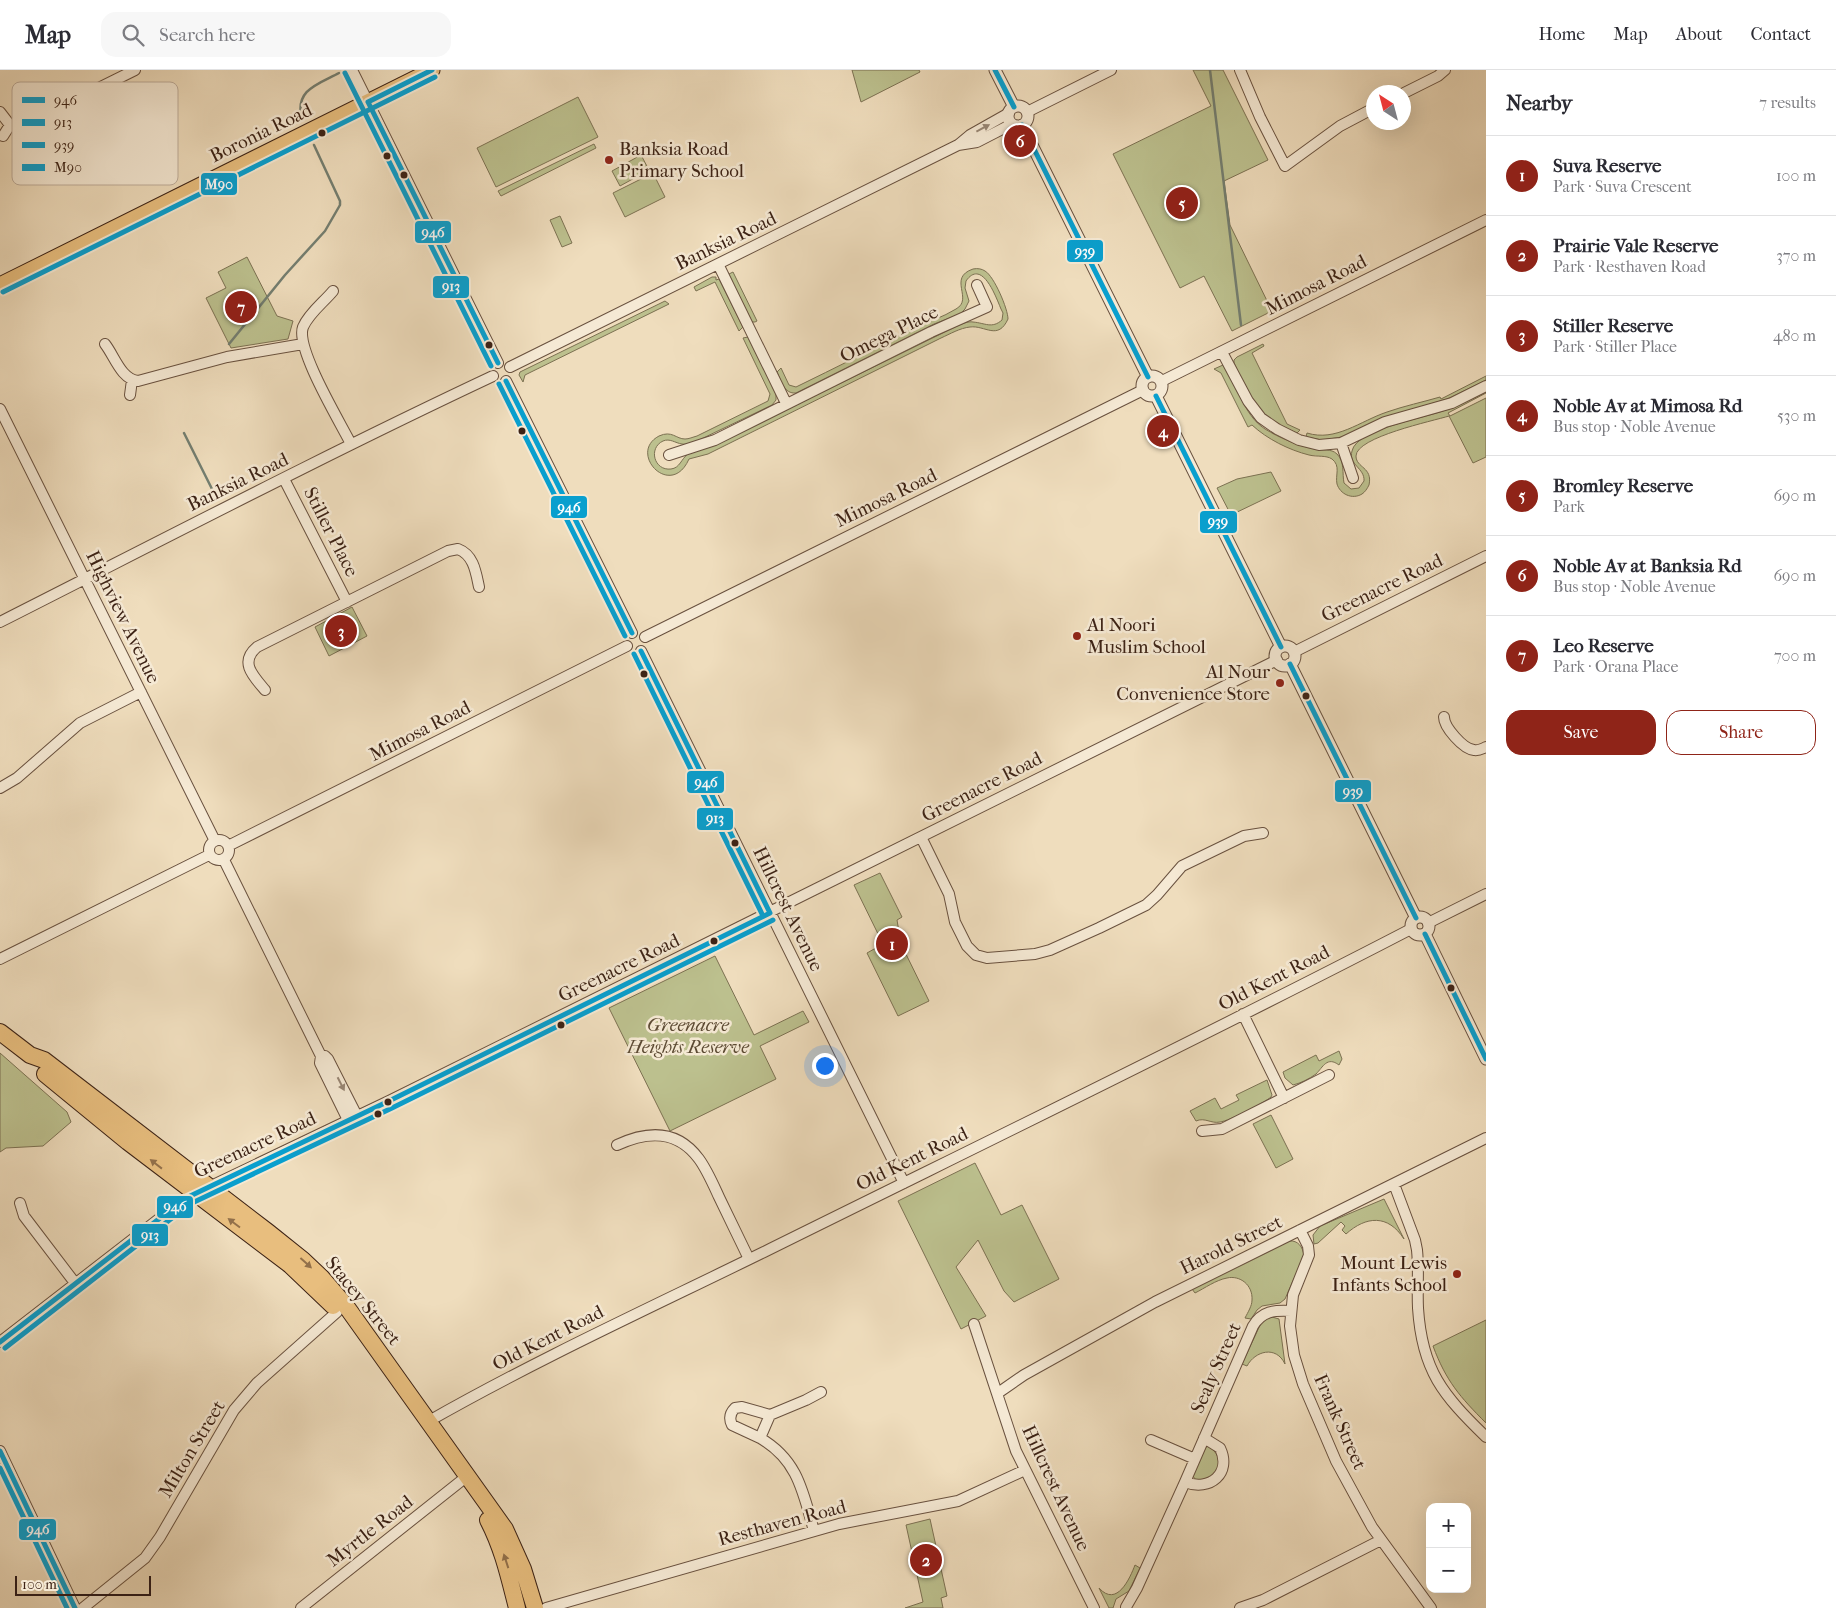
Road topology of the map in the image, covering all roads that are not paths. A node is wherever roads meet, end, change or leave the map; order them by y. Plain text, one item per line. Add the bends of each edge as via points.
1 (135, 70) edge
2 (352, 70) edge
3 (432, 70) edge
4 (995, 70) edge
5 (1111, 70) edge
6 (1240, 70) edge
7 (1445, 70) edge
8 (111, 82) edge
9 (1411, 90) edge
10 (368, 102) junction
11 (0, 112) edge
12 (1027, 112) joint
13 (1366, 112) edge
14 (1014, 117) junction
15 (10, 125) joint
16 (3, 136) dead end
17 (1486, 220) edge
18 (718, 264) junction
19 (0, 285) edge
20 (977, 286) dead end
21 (334, 291) dead end
22 (105, 344) dead end
23 (303, 344) junction
24 (1222, 352) junction
25 (498, 363) junction
26 (510, 367) junction
27 (493, 376) junction
28 (1148, 377) junction
29 (132, 380) junction
30 (506, 381) junction
31 (1162, 381) junction
32 (1486, 386) edge
33 (1143, 390) junction
34 (130, 395) dead end
35 (1156, 396) junction
36 (786, 403) junction
37 (0, 408) edge
38 (1341, 443) junction
39 (351, 444) junction
40 (669, 455) dead end
41 (1353, 478) dead end
42 (284, 479) junction
43 (1486, 556) edge
44 (84, 579) junction
45 (479, 587) dead end
46 (347, 602) junction
47 (0, 622) edge
48 (632, 633) junction
49 (645, 637) junction
50 (627, 646) junction
51 (1281, 647) junction
52 (640, 651) junction
53 (1294, 652) junction
54 (1277, 660) junction
55 (1290, 664) junction
56 (266, 690) dead end
57 (141, 692) junction
58 (1444, 717) dead end
59 (1486, 748) edge
60 (0, 788) edge
61 (1263, 833) dead end
62 (921, 837) junction
63 (214, 841) junction
64 (228, 846) junction
65 (209, 855) junction
66 (224, 860) junction
67 (1486, 894) edge
68 (770, 912) junction
69 (1416, 918) junction
70 (1428, 922) junction
71 (1411, 929) junction
72 (1425, 934) junction
73 (0, 959) edge
74 (1243, 1014) junction
75 (0, 1032) edge
76 (1486, 1059) edge
77 (1329, 1075) dead end
78 (1284, 1098) junction
79 (353, 1118) junction
80 (1202, 1131) dead end
81 (1486, 1138) edge
82 (617, 1145) dead end
83 (904, 1183) junction
84 (1394, 1184) junction
85 (202, 1190) junction
86 (20, 1203) dead end
87 (1300, 1230) junction
88 (749, 1259) junction
89 (75, 1284) junction
90 (1291, 1311) junction
91 (337, 1312) junction
92 (974, 1324) dead end
93 (0, 1342) edge
94 (821, 1392) dead end
95 (998, 1394) junction
96 (770, 1415) junction
97 (428, 1421) junction
98 (1486, 1437) edge
99 (760, 1438) junction
100 (1204, 1438) junction
101 (1151, 1440) dead end
102 (0, 1452) edge
103 (1195, 1459) junction
104 (1026, 1470) junction
105 (461, 1481) junction
106 (1185, 1482) junction
107 (814, 1531) junction
108 (1381, 1540) junction
109 (1126, 1607) edge
110 (76, 1608) edge
111 (83, 1608) edge
112 (301, 1608) edge
113 (517, 1608) edge
114 (535, 1608) edge
115 (546, 1608) edge
116 (1094, 1608) edge
117 (1240, 1608) edge
118 (1431, 1608) edge

1 - 8 street
2 - 10 street
3 - 10 main road, Boronia Road
4 - 14 street
5 - 12 street
6 - 13 street via 1286,166 1340,126
7 - 9 street
10 - 19 main road, Boronia Road
10 - 25 street
11 - 15 street
12 - 14 street via 1027,121
14 - 18 street, Banksia Road via 977,142 958,146
14 - 28 street
15 - 16 street
17 - 24 street, Mimosa Road
18 - 26 street, Banksia Road
18 - 36 street
20 - 36 street, Omega Place via 987,307
21 - 23 street via 304,326 301,334
22 - 29 street via 123,374
23 - 29 street via 227,357 149,379
23 - 39 street
24 - 31 street, Mimosa Road
24 - 38 street via 1248,401 1266,423 1304,442 1324,446
25 - 26 street
25 - 27 street
26 - 30 street via 512,373
27 - 30 street via 497,381
27 - 39 street, Banksia Road
28 - 31 street
28 - 33 street via 1142,384
29 - 34 street
30 - 48 street
31 - 35 street via 1162,391
32 - 38 street via 1452,403 1384,422
33 - 35 street via 1147,395
33 - 49 street, Mimosa Road
35 - 51 street
36 - 40 street, Omega Place via 705,444
37 - 44 street, Highview Avenue
38 - 41 street
39 - 42 street, Banksia Road
42 - 44 street, Banksia Road
42 - 46 street, Stiller Place
43 - 53 street, Greenacre Road
44 - 47 street, Banksia Road
44 - 57 street, Highview Avenue
45 - 46 street, Stiller Place via 472,563 459,546
46 - 56 street, Stiller Place via 247,652 251,670
48 - 49 street via 638,632
48 - 50 street
49 - 52 street via 646,643
50 - 52 street via 631,651
50 - 64 street, Mimosa Road
51 - 53 street via 1290,647
51 - 54 street via 1277,651
52 - 68 street, Hillcrest Avenue
53 - 55 street via 1295,657
54 - 55 street via 1281,665
54 - 62 street, Greenacre Road
55 - 69 street
57 - 60 street via 80,723 17,778
57 - 63 street, Highview Avenue
58 - 59 street via 1447,728 1466,747 1474,750
61 - 62 street via 1244,836 1182,866 1152,901 1099,928 1050,950 988,958 976,955 967,946 953,918 948,894
62 - 68 street, Greenacre Road
63 - 64 street via 222,841
63 - 65 street
64 - 66 street via 229,854
65 - 66 street via 216,860
65 - 73 street
66 - 79 street via 321,1056 328,1059
67 - 70 street
68 - 79 street, Greenacre Road
68 - 83 street, Hillcrest Avenue
69 - 70 street via 1422,917
69 - 71 street
70 - 72 street
71 - 72 street via 1417,935
71 - 74 street, Old Kent Road
72 - 76 street
74 - 78 street
74 - 83 street, Old Kent Road
75 - 85 highway, Stacey Street via 30,1055 37,1067 72,1098
77 - 78 street
78 - 80 street via 1222,1129
79 - 85 street, Greenacre Road
81 - 84 street, Harold Street
82 - 88 street via 642,1135 655,1135 674,1139 692,1151 702,1164
83 - 88 street, Old Kent Road
84 - 87 street, Harold Street
84 - 98 street via 1417,1250 1420,1325 1427,1361 1447,1395
85 - 89 street, Greenacre Road via 177,1203
91 -> 85 highway, Stacey Street via 290,1265
85 -> 97 highway, Stacey Street via 303,1260 321,1277 346,1306
86 - 89 street via 24,1216
87 - 90 street, Frank Street via 1308,1246 1308,1255 1295,1288
87 - 95 street, Harold Street via 1111,1325 1024,1374
88 - 97 street, Old Kent Road via 510,1376
89 - 93 street, Greenacre Road
90 - 100 street, Sealy Street via 1270,1312 1258,1319
90 - 108 street, Frank Street via 1292,1348 1310,1404 1338,1466
91 - 105 highway, Stacey Street
91 - 111 street, Milton Street via 257,1383 234,1410 146,1558
92 - 95 street, Hillcrest Avenue
94 - 96 street
95 - 104 street, Hillcrest Avenue via 1016,1451
96 - 99 street
96 - 99 street via 738,1407 730,1415 732,1425
97 - 114 highway, Stacey Street via 508,1534
99 - 107 street via 784,1456 794,1470
100 - 103 street, Sealy Street
100 - 106 street, Sealy Street via 1220,1448 1224,1460 1221,1471 1215,1480 1205,1485
101 - 103 street
102 - 110 street
103 - 106 street, Sealy Street
104 - 107 street, Resthaven Road via 958,1500
104 - 116 street, Hillcrest Avenue
105 - 112 street, Myrtle Road
113 -> 105 highway, Stacey Street via 509,1570 496,1535
106 - 109 street, Sealy Street
107 - 115 street, Resthaven Road
108 - 117 street via 1263,1600
108 - 118 street, Frank Street

